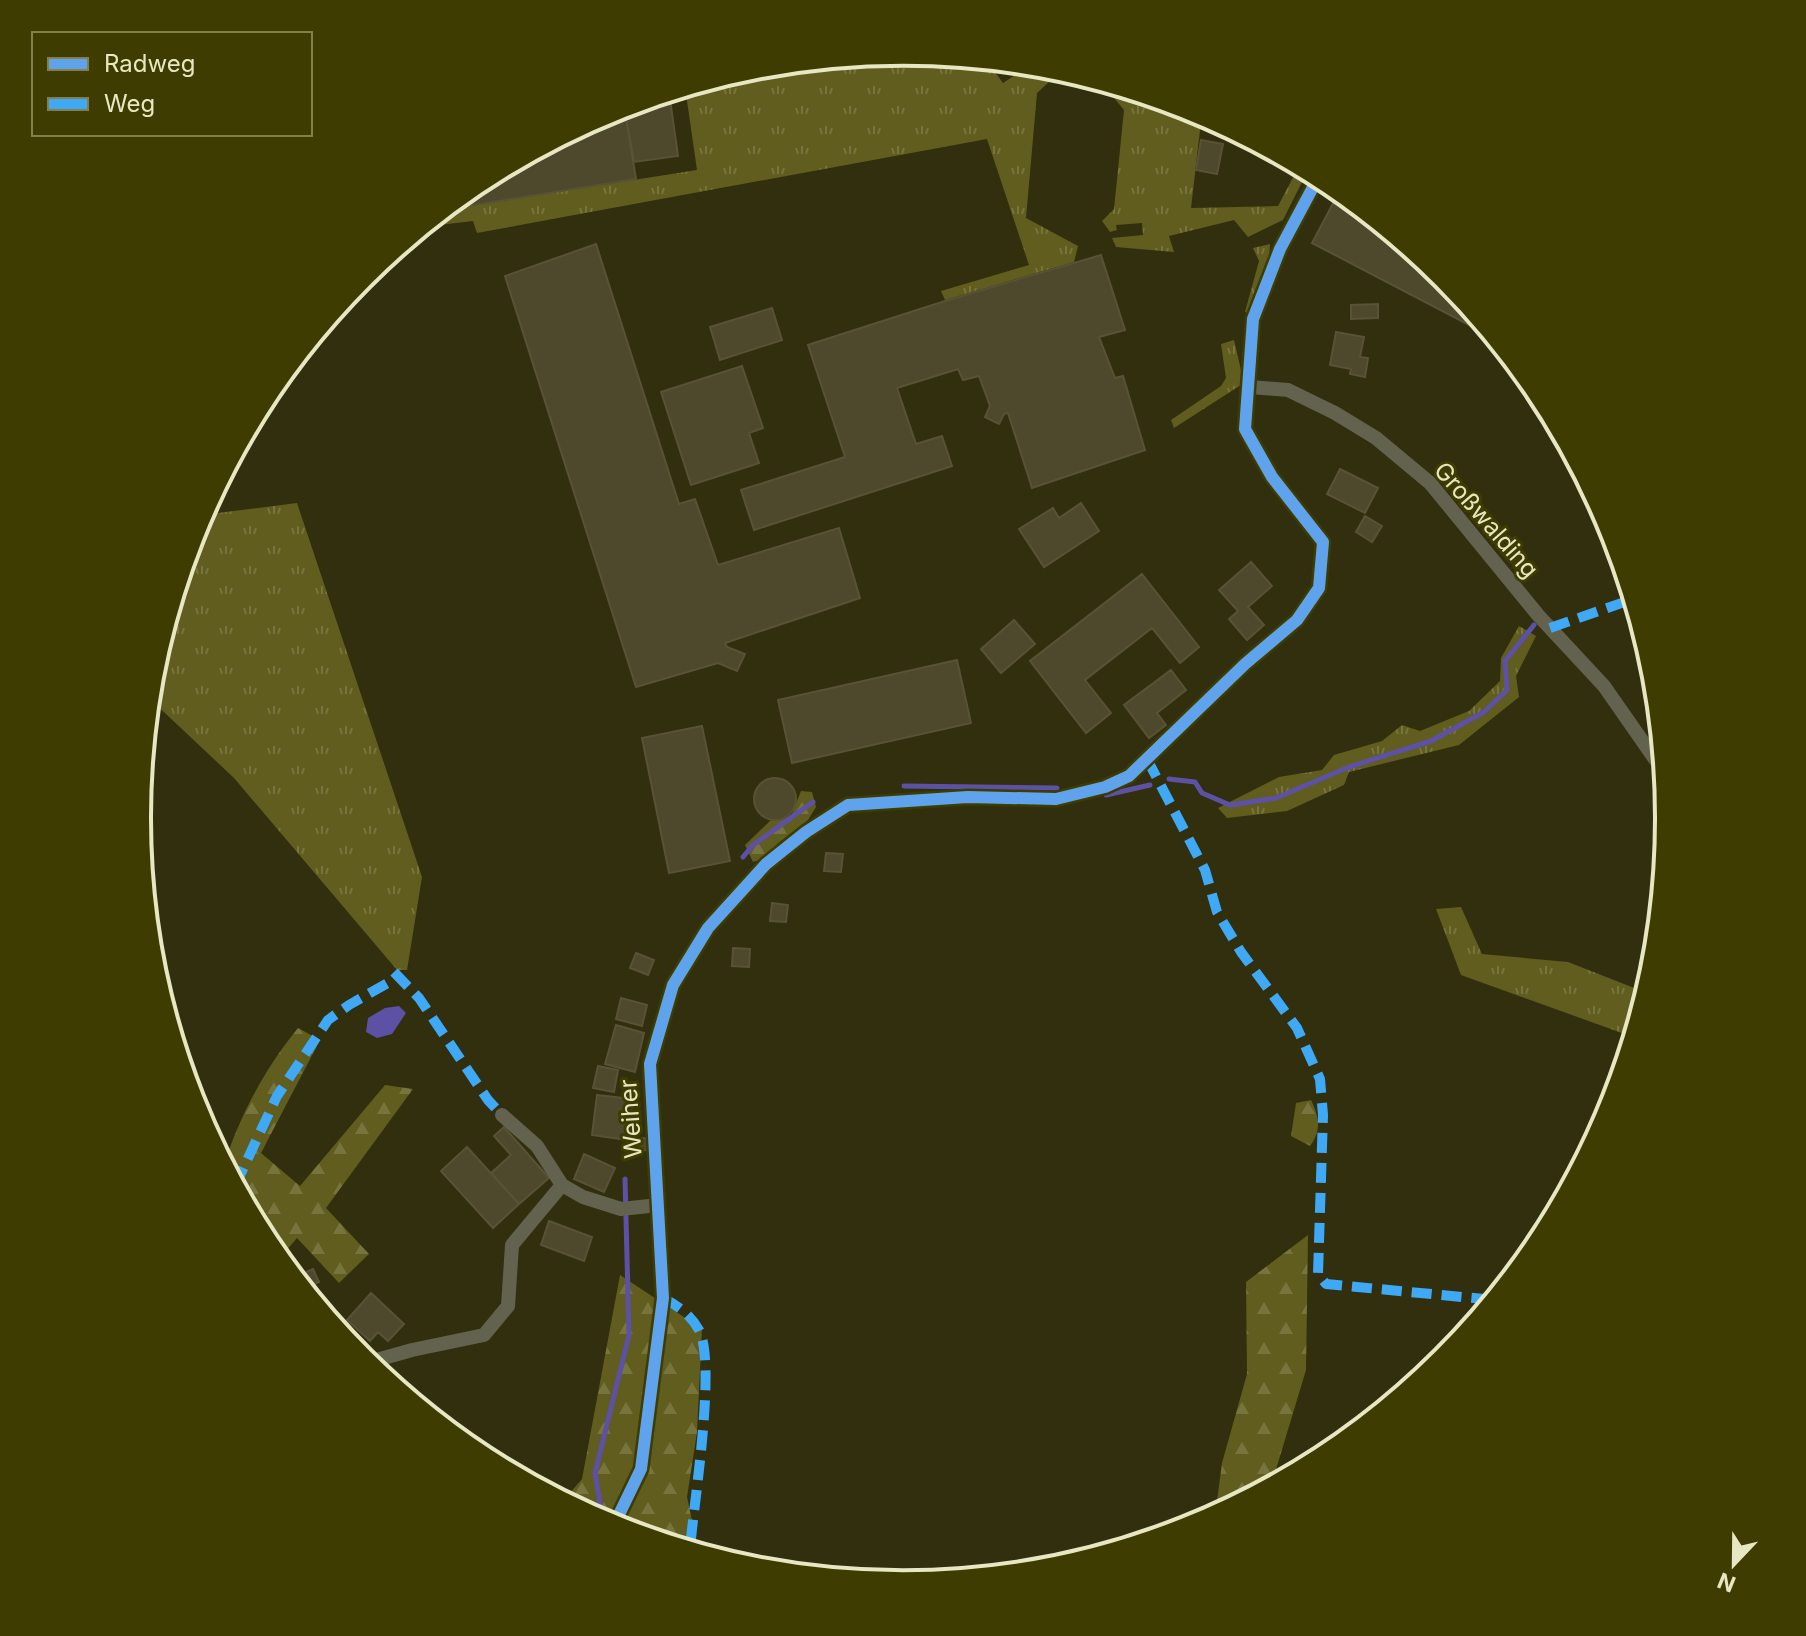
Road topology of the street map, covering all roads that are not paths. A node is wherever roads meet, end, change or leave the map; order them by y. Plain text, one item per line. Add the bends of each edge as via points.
1 (1313, 188) edge
2 (1250, 387) junction
3 (1652, 755) edge
4 (502, 1115) dead end
5 (562, 1185) junction
6 (659, 1205) junction
7 (381, 1359) edge
8 (619, 1515) edge

1 - 2 street via 1280,249 1253,319
2 - 3 street, Großwalding via 1288,390 1335,413 1376,438 1430,483 1604,686
2 - 6 street, Weiher via 1245,429 1272,477 1323,542 1319,588 1297,620 1129,776 1056,799 968,797 848,805 766,864 708,928 673,985 650,1064
4 - 5 street via 537,1146
5 - 6 street via 621,1209
5 - 7 street via 512,1245 508,1306 484,1335
6 - 8 street, Weiher via 663,1298 641,1469

